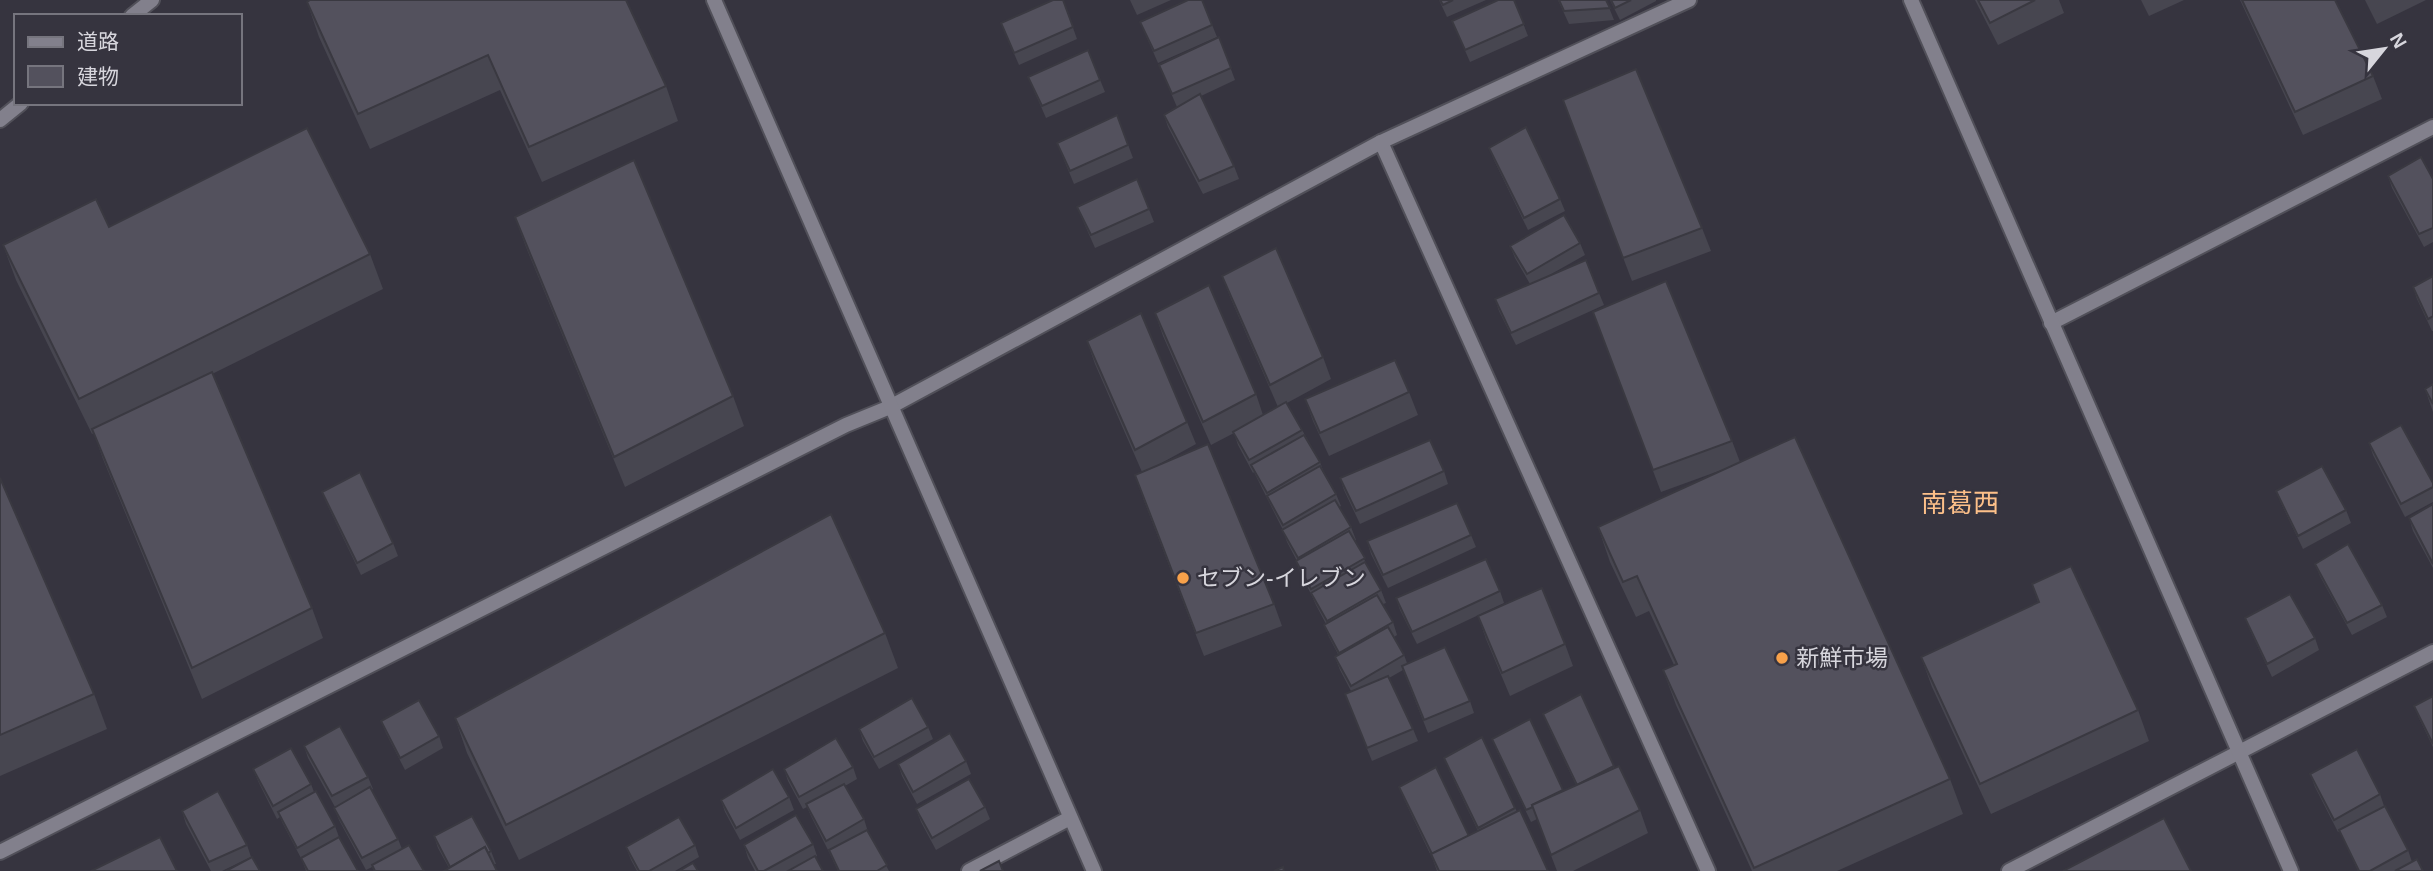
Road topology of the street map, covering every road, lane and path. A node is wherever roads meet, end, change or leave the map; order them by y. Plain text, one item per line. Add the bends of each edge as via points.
1 (152, 0) edge
2 (714, 0) edge
3 (1689, 0) edge
4 (1911, 0) edge
5 (134, 14) edge
6 (19, 105) edge
7 (0, 120) edge
8 (2433, 127) edge
9 (1381, 142) junction
10 (2051, 323) junction
11 (890, 407) junction
12 (2433, 652) edge
13 (2238, 752) junction
14 (1070, 818) junction
15 (0, 852) edge
16 (969, 871) edge
17 (1094, 871) edge
18 (1708, 871) edge
19 (2009, 871) edge
20 (2291, 871) edge

1 - 5 street
2 - 11 street
3 - 9 street
4 - 10 street
6 - 7 street
8 - 10 street
9 - 11 street
9 - 18 street
10 - 13 street
11 - 14 street
11 - 15 street via 846,425
12 - 13 street
13 - 19 street
13 - 20 street
14 - 16 street
14 - 17 street

